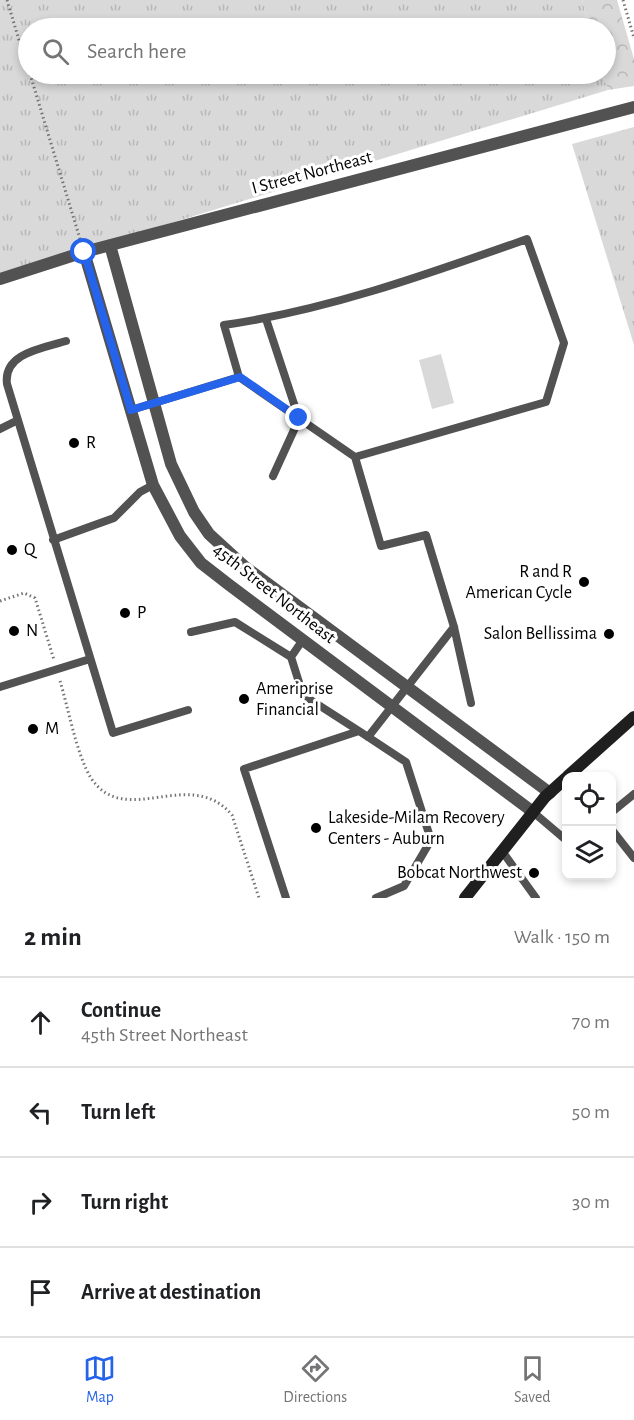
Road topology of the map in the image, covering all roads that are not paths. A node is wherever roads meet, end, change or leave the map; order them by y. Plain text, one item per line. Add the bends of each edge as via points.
1 (634, 106) edge
2 (110, 245) junction
3 (84, 252) junction
4 (0, 279) edge
5 (266, 319) junction
6 (66, 341) dead end
7 (240, 377) junction
8 (154, 404) junction
9 (131, 410) junction
10 (299, 418) junction
11 (16, 421) junction
12 (0, 429) edge
13 (356, 457) junction
14 (273, 476) dead end
15 (153, 485) junction
16 (53, 540) junction
17 (454, 627) junction
18 (191, 632) dead end
19 (303, 640) junction
20 (291, 657) junction
21 (90, 659) junction
22 (406, 686) junction
23 (0, 687) edge
24 (471, 703) dead end
25 (390, 707) junction
26 (188, 710) dead end
27 (634, 717) edge
28 (359, 731) junction
29 (368, 737) junction
30 (573, 772) edge
31 (562, 782) edge
32 (550, 793) junction
33 (634, 794) edge
34 (616, 809) edge
35 (533, 812) junction
36 (616, 835) edge
37 (562, 836) edge
38 (502, 851) junction
39 (634, 858) edge
40 (286, 898) edge
41 (376, 898) edge
42 (465, 898) edge
43 (536, 898) edge

1 - 2 street, I Street Northeast
2 - 3 street, I Street Northeast
2 - 8 street, 45th Street Northeast
3 - 4 street, I Street Northeast
3 - 9 street, 45th Street Northeast
5 - 7 lane via 224,325
5 - 10 lane
5 - 13 lane via 398,284 527,239 564,343 546,402
6 - 11 lane via 29,352 12,364 6,376
7 - 8 lane
7 - 10 lane
8 - 9 lane
8 - 22 street, 45th Street Northeast via 180,485 209,534 244,566
9 - 15 street, 45th Street Northeast
10 - 13 lane
10 - 14 lane
11 - 12 lane
11 - 16 lane
13 - 17 lane via 381,546 426,535
15 - 16 lane via 106,522
15 - 19 street, 45th Street Northeast via 180,536 201,563
16 - 21 lane
17 - 22 lane
17 - 24 lane
18 - 20 lane via 235,622
19 - 20 lane
19 - 25 street, 45th Street Northeast
20 - 28 lane via 303,695
21 - 23 lane
21 - 26 lane via 113,733
22 - 25 lane
22 - 32 street, 45th Street Northeast
25 - 29 lane
25 - 35 street, 45th Street Northeast
27 - 30 main road
28 - 29 lane
28 - 40 lane via 244,769
29 - 41 lane via 406,762 430,840 404,886
31 - 32 main road
32 - 35 main road
33 - 34 lane
35 - 37 lane
35 - 38 main road
36 - 39 lane
38 - 42 main road
38 - 43 lane

